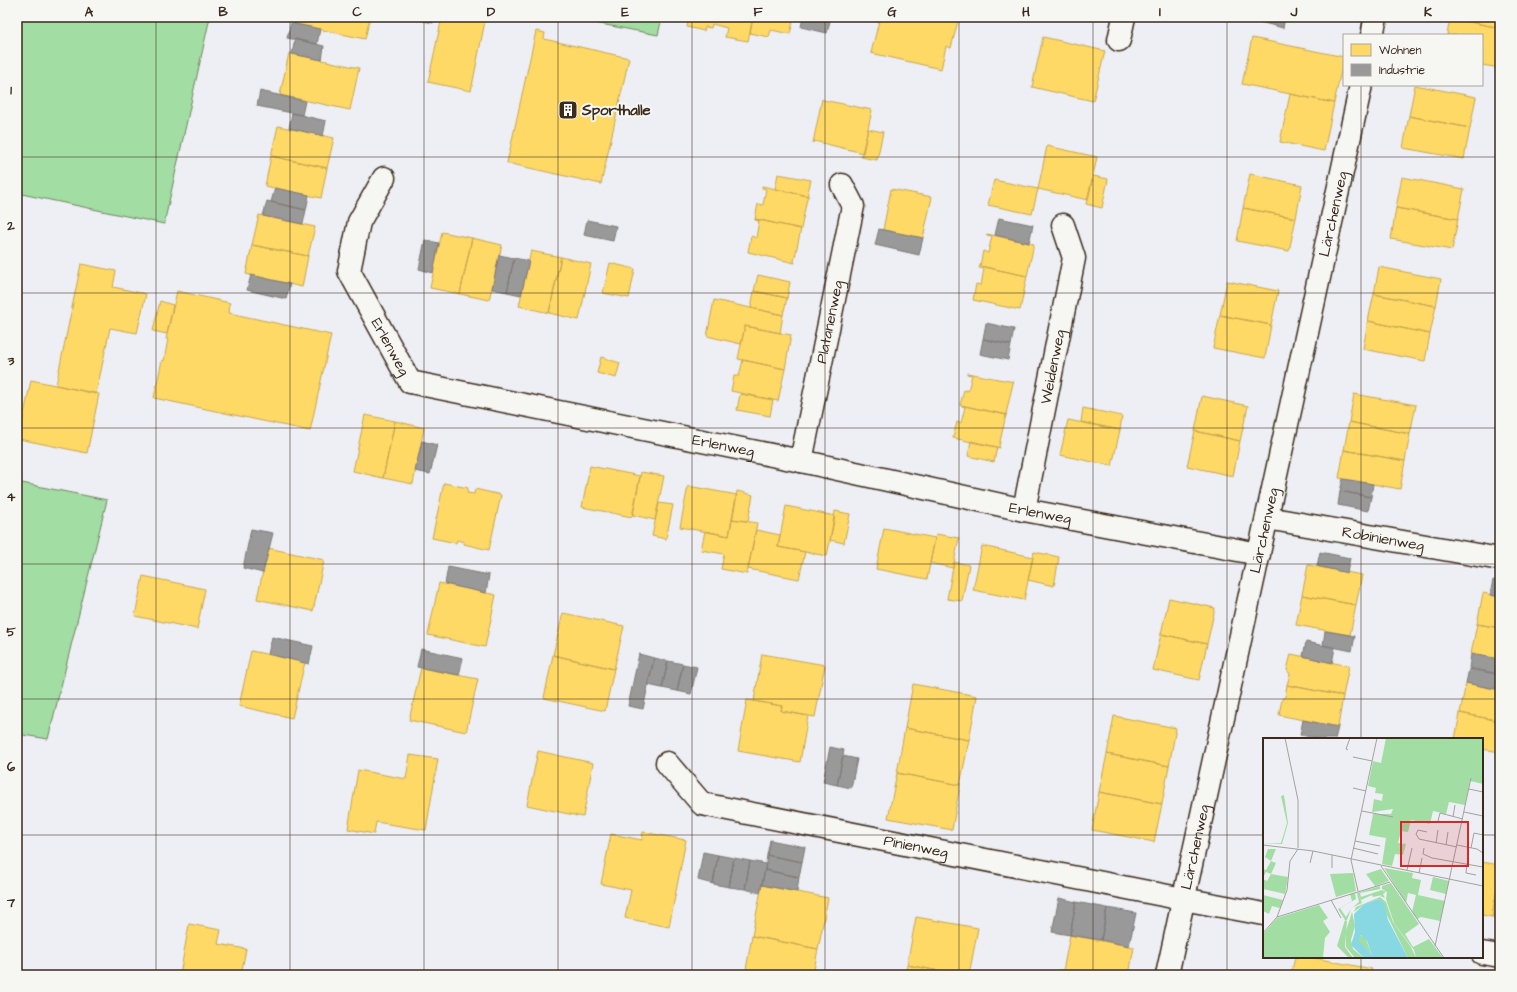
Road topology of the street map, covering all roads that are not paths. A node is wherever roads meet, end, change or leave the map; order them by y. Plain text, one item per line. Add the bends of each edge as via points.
1 (1124, 17) edge
2 (1376, 17) edge
3 (1372, 34) edge
4 (1119, 40) dead end
5 (1361, 86) edge
6 (384, 178) dead end
7 (842, 185) dead end
8 (1063, 225) dead end
9 (801, 461) junction
10 (1024, 510) junction
11 (1267, 518) junction
12 (1259, 554) junction
13 (1500, 560) edge
14 (667, 763) dead end
15 (1183, 899) junction
16 (1263, 914) edge
17 (1483, 952) edge
18 (1500, 956) edge
19 (1167, 975) edge

1 - 4 street
2 - 3 street
5 - 11 street, Lärchenweg
6 - 9 street, Erlenweg via 359,222 349,271 410,382
7 - 9 street, Platanenweg via 853,206
8 - 10 street, Weidenweg via 1074,258
9 - 10 street, Erlenweg
10 - 12 street, Erlenweg
11 - 12 street, Lärchenweg
11 - 13 street, Robinienweg
12 - 15 street, Lärchenweg
14 - 15 street, Pinienweg via 702,804
15 - 16 street, Pinienweg
15 - 19 street, Lärchenweg
17 - 18 street

